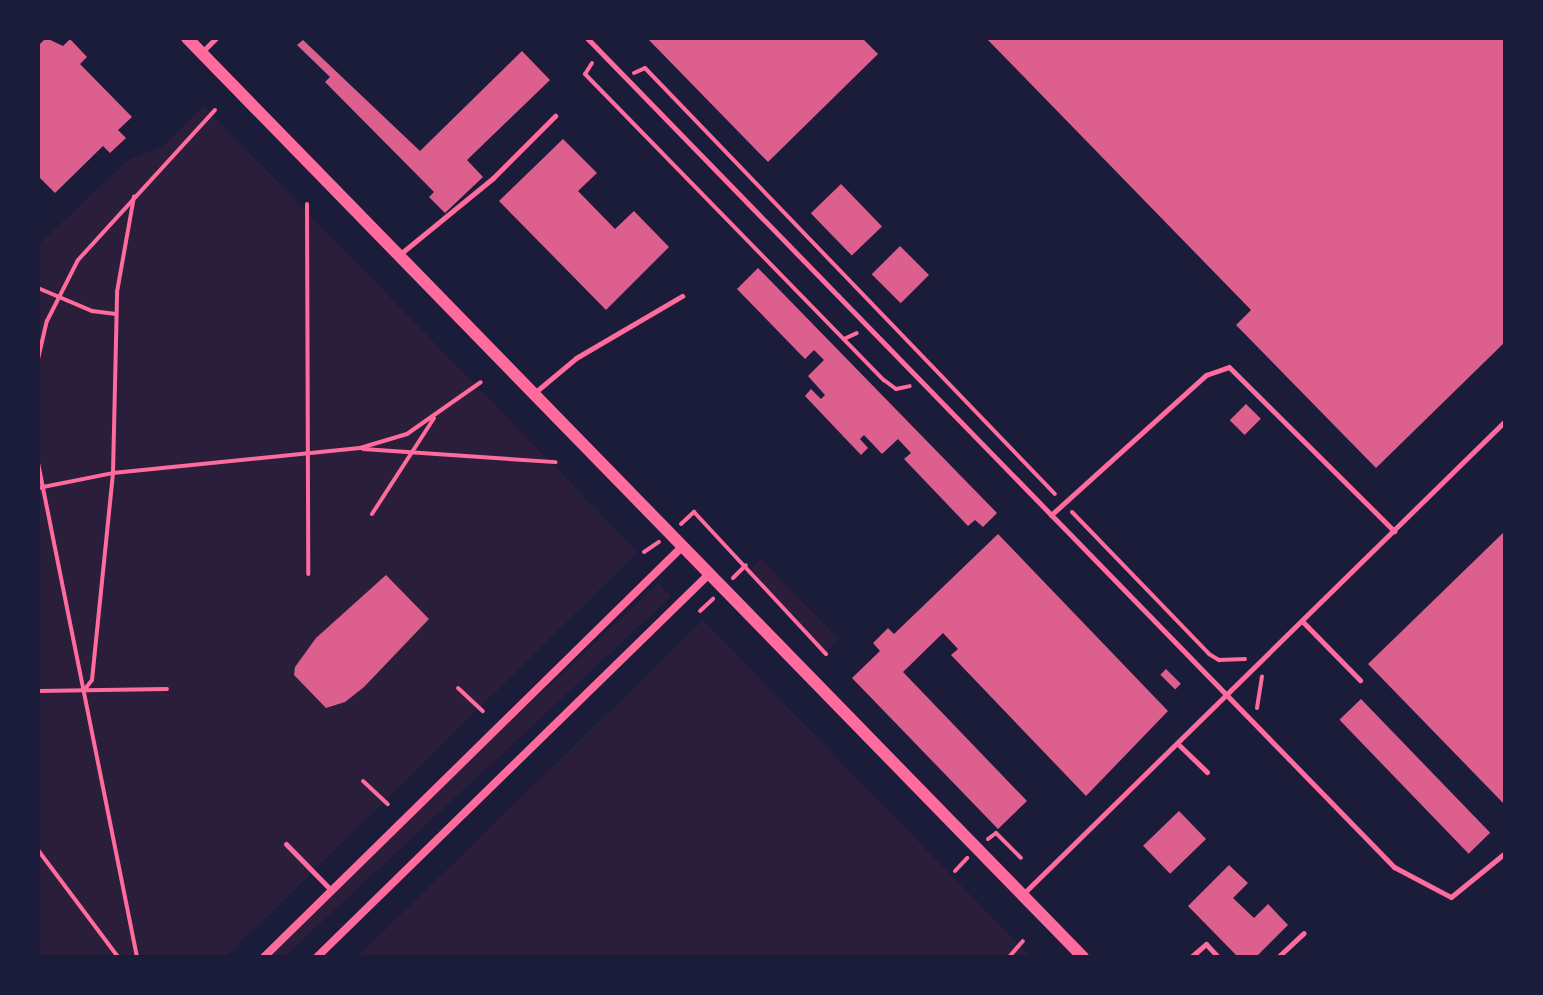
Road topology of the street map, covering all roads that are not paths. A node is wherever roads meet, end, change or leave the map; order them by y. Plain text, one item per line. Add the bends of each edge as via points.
1 (187, 38) edge
2 (216, 38) edge
3 (587, 38) edge
4 (201, 53) junction
5 (555, 116) dead end
6 (399, 256) junction
7 (682, 296) dead end
8 (533, 394) junction
9 (1505, 421) edge
10 (1051, 515) junction
11 (1394, 531) junction
12 (683, 546) junction
13 (709, 574) junction
14 (1302, 621) junction
15 (1360, 680) dead end
16 (1227, 695) junction
17 (1179, 745) junction
18 (1207, 772) dead end
19 (286, 844) dead end
20 (1505, 853) edge
21 (332, 891) junction
22 (1022, 895) junction
23 (1304, 933) dead end
24 (264, 957) edge
25 (317, 957) edge
26 (1083, 957) edge
27 (1191, 957) edge
28 (1218, 957) edge
29 (1278, 957) edge

1 - 4 street
2 - 4 lane
3 - 10 lane
4 - 6 street
5 - 6 lane via 493,178
6 - 8 street
7 - 8 lane via 576,358
8 - 12 street
9 - 11 lane
10 - 11 lane via 1206,375 1229,367
10 - 16 lane
11 - 14 lane
12 - 13 street
12 - 21 street
13 - 22 street
13 - 25 street
14 - 15 lane
14 - 16 lane
16 - 17 lane
16 - 20 lane via 1394,867 1451,897 1473,885
17 - 18 lane
17 - 22 lane
19 - 21 lane
21 - 24 street
22 - 26 street
23 - 29 lane
27 - 28 lane via 1206,944

